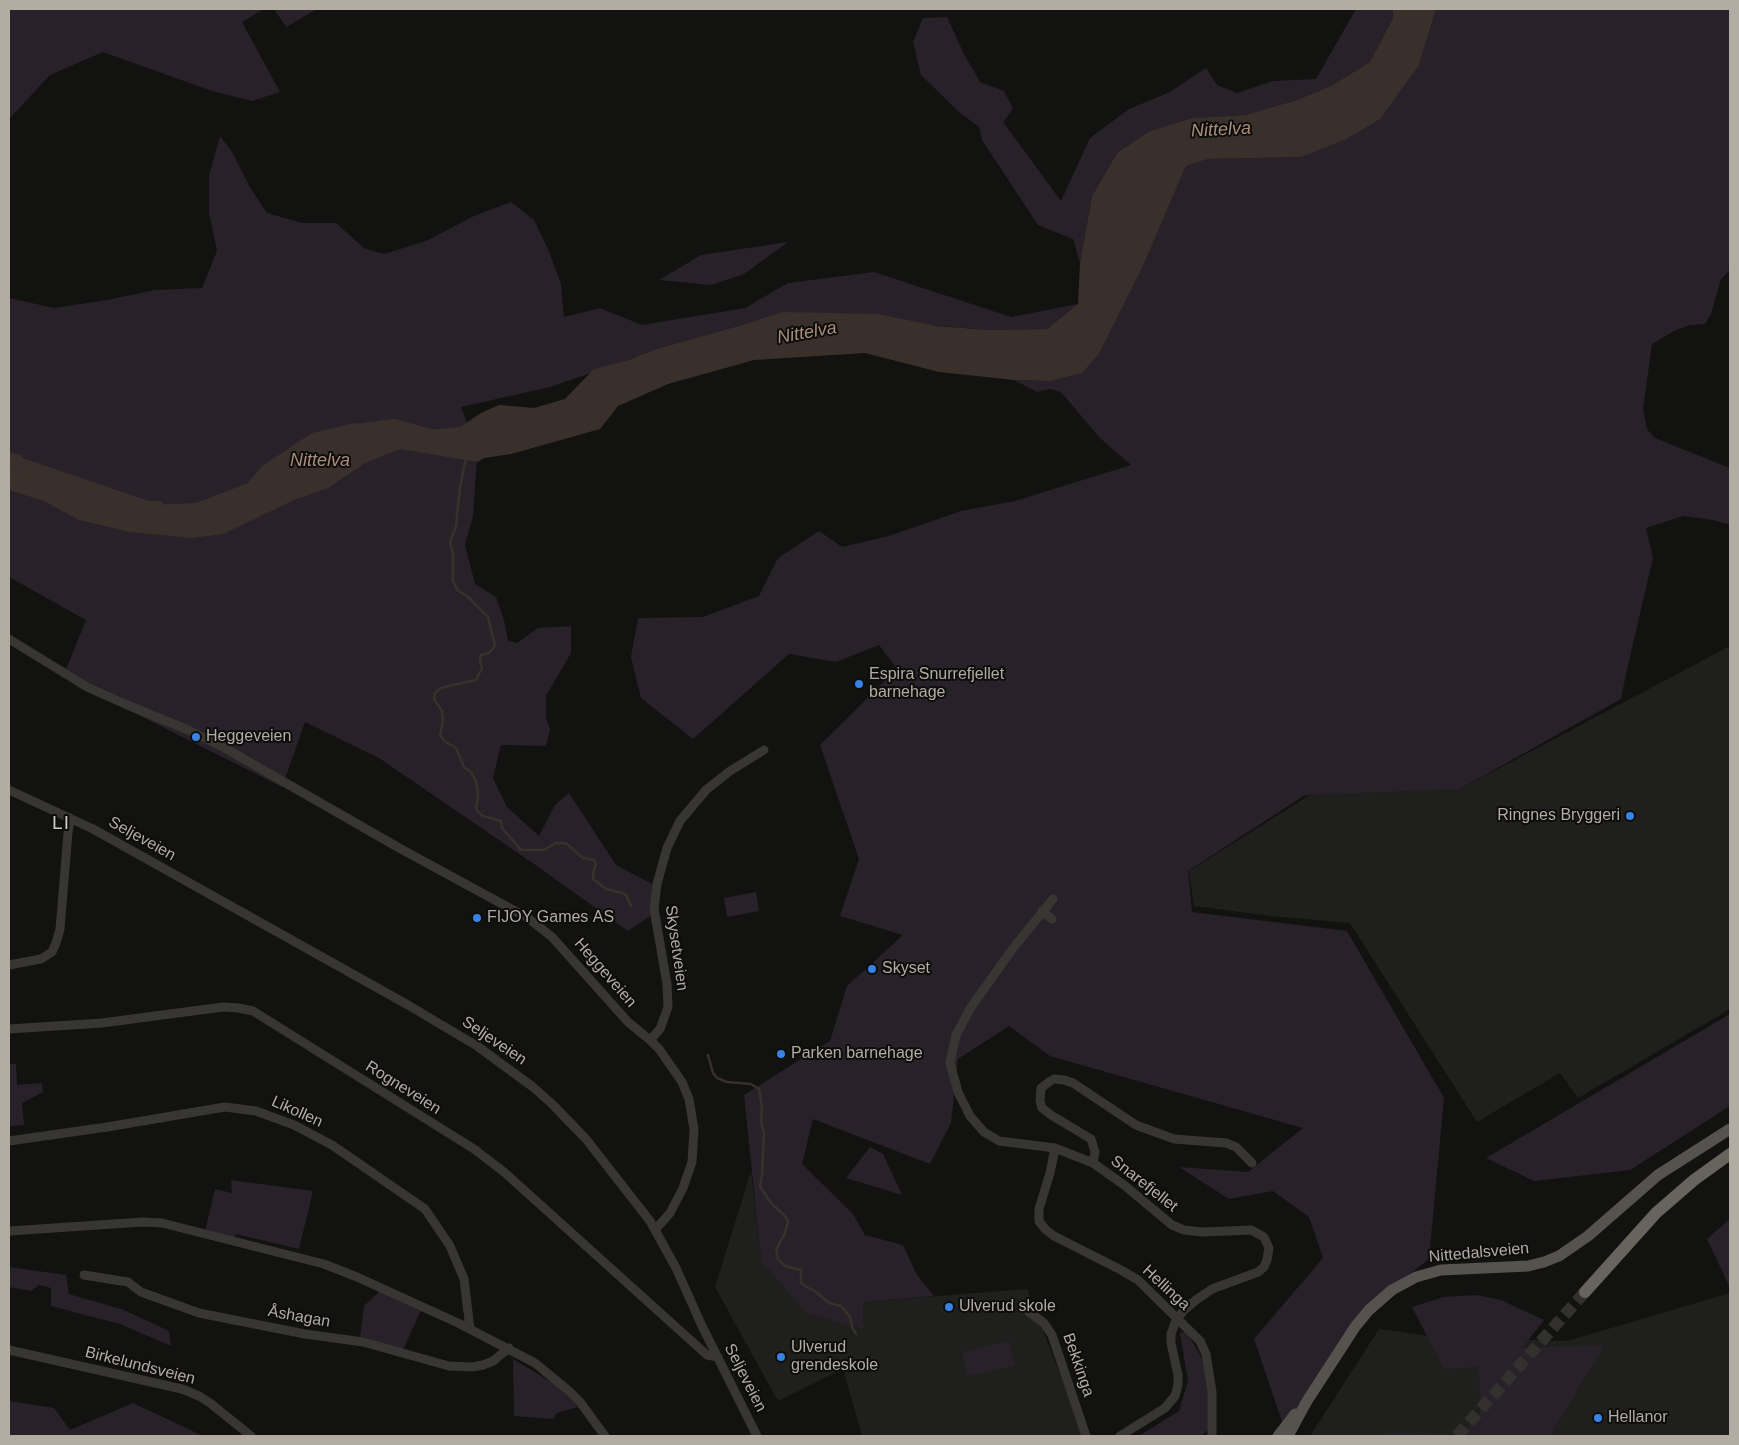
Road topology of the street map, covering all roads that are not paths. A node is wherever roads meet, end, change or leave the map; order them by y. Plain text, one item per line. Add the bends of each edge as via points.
1 (9, 639) edge
2 (764, 750) dead end
3 (9, 791) edge
4 (70, 818) junction
5 (1053, 899) dead end
6 (1042, 911) junction
7 (1052, 919) dead end
8 (9, 965) edge
9 (9, 1030) edge
10 (650, 1040) junction
11 (1730, 1129) edge
12 (9, 1141) edge
13 (1055, 1148) junction
14 (1730, 1154) edge
15 (1093, 1163) junction
16 (1252, 1163) dead end
17 (655, 1230) junction
18 (9, 1231) edge
19 (84, 1275) dead end
20 (1584, 1292) tunnel mouth
21 (1029, 1312) dead end
22 (1178, 1319) junction
23 (470, 1329) junction
24 (508, 1348) junction
25 (9, 1350) edge
26 (718, 1357) junction
27 (1307, 1401) junction
28 (251, 1436) edge
29 (604, 1436) edge
30 (757, 1436) edge
31 (1086, 1436) edge
32 (1120, 1436) edge
33 (1212, 1436) edge
34 (1278, 1436) edge
35 (1288, 1436) edge

1 - 10 street, Heggeveien via 92,690 223,747 536,923 559,943 628,1022
2 - 10 street, Skysetveien via 706,790 680,822 667,848 654,910 668,1007 664,1022
3 - 4 street
4 - 8 street via 56,943 52,952 41,959
4 - 17 street, Seljeveien via 408,1005 491,1055 533,1087 580,1132
5 - 6 street, Snarefjellet
6 - 7 street
6 - 13 street, Snarefjellet via 971,1006 956,1035 950,1063 958,1092 970,1116 984,1132 999,1141
9 - 26 street, Rogneveien via 102,1023 218,1007 253,1011 504,1172 707,1355
10 - 17 street, Heggeveien via 682,1082 691,1107 694,1129 693,1154 687,1178 670,1213
11 - 27 main road, Nittedalsveien via 1658,1176 1588,1236 1559,1256 1528,1266 1441,1270 1416,1277 1392,1290 1362,1318
12 - 23 street, Likollen via 225,1107 256,1111 294,1125 338,1149 424,1209 450,1246 464,1279
13 - 15 street, Snarefjellet
13 - 22 street, Hellinga via 1039,1213 1041,1224 1054,1236 1138,1280
14 - 20 highway via 1656,1213
15 - 16 street via 1095,1152 1091,1139 1042,1108 1041,1088 1048,1082 1054,1079 1073,1083 1136,1125 1174,1139 1226,1143 1236,1147
15 - 22 street, Snarefjellet via 1172,1225 1202,1232 1251,1230 1261,1234 1266,1241 1269,1255 1261,1269 1212,1289
17 - 26 street, Seljeveien
18 - 23 street via 162,1223 324,1264
19 - 24 street, Åshagan via 128,1282 141,1292 199,1312 305,1334 363,1342 449,1366 483,1365
21 - 31 street, Bekkinga via 1044,1323 1052,1335
22 - 32 street, Snarefjellet via 1171,1339 1178,1375 1175,1396 1165,1408
22 - 33 street, Hellinga via 1200,1341 1206,1354 1212,1392
23 - 24 street
24 - 29 street via 545,1370 570,1391
25 - 28 street, Birkelundsveien via 182,1389 204,1400
26 - 30 street, Seljeveien
27 - 34 main road, Nittedalsveien
27 - 35 main road, Nittedalsveien

